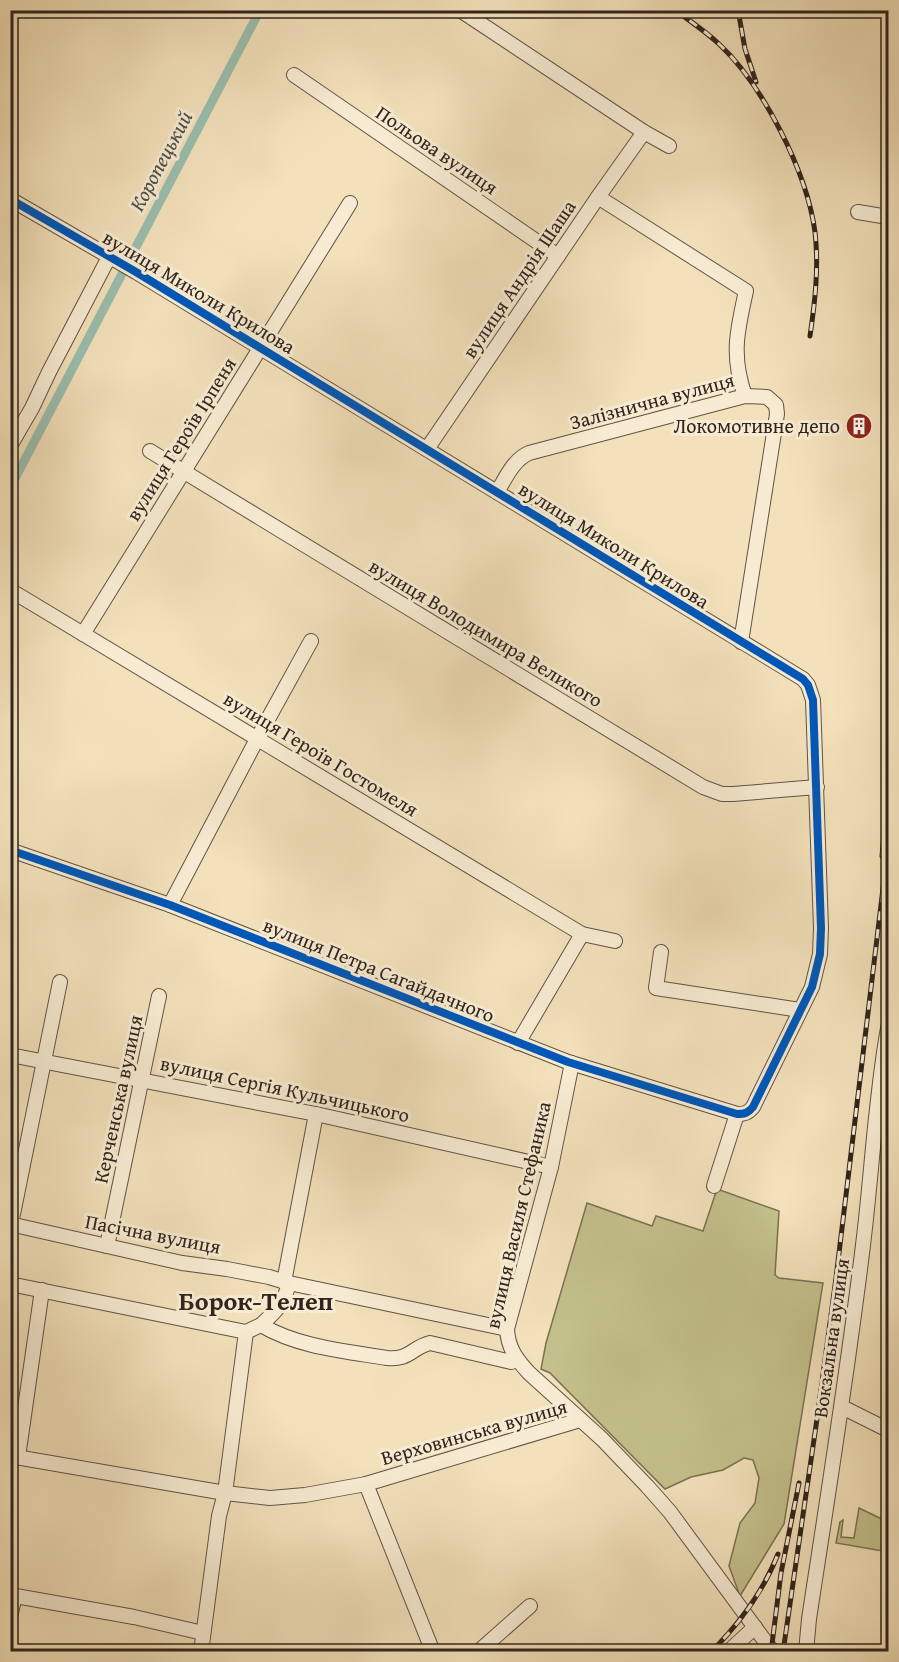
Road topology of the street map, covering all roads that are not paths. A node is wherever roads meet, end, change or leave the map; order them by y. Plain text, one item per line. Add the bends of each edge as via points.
1 (460, 10) edge
2 (294, 75) dead end
3 (644, 132) junction
4 (669, 146) dead end
5 (598, 197) junction
6 (10, 199) edge
7 (350, 203) dead end
8 (858, 213) dead end
9 (888, 217) edge
10 (558, 256) junction
11 (113, 259) junction
12 (260, 348) junction
13 (744, 396) junction
14 (10, 446) edge
15 (427, 449) junction
16 (150, 451) dead end
17 (183, 471) junction
18 (497, 492) junction
19 (10, 590) edge
20 (83, 634) junction
21 (311, 641) dead end
22 (741, 642) junction
23 (256, 739) junction
24 (817, 787) junction
25 (10, 850) edge
26 (170, 905) junction
27 (582, 934) junction
28 (615, 941) dead end
29 (661, 952) dead end
30 (60, 982) dead end
31 (159, 996) dead end
32 (800, 1010) junction
33 (888, 1028) edge
34 (518, 1043) junction
35 (10, 1055) edge
36 (44, 1061) junction
37 (572, 1063) junction
38 (141, 1080) junction
39 (316, 1114) junction
40 (737, 1114) junction
41 (550, 1167) junction
42 (714, 1186) dead end
43 (11, 1224) edge
44 (107, 1246) junction
45 (286, 1283) junction
46 (10, 1284) edge
47 (42, 1290) junction
48 (261, 1325) junction
49 (507, 1329) junction
50 (246, 1332) junction
51 (517, 1360) junction
52 (842, 1407) junction
53 (580, 1420) junction
54 (888, 1430) edge
55 (14, 1456) edge
56 (366, 1484) junction
57 (225, 1493) junction
58 (13, 1595) edge
59 (530, 1606) dead end
60 (10, 1617) edge
61 (755, 1627) junction
62 (203, 1633) junction
63 (201, 1652) edge
64 (433, 1652) edge
65 (478, 1652) edge
66 (728, 1652) edge
67 (773, 1652) edge
68 (806, 1652) edge

1 - 3 street
2 - 10 street, Польова вулиця
3 - 4 street
3 - 5 street, вулиця Андрія Шаша
5 - 10 street, вулиця Андрія Шаша
5 - 13 street via 746,291 736,345
6 - 11 street, вулиця Миколи Крилова
7 - 12 street, вулиця Героїв Ірпеня
8 - 9 street
10 - 15 street, вулиця Андрія Шаша
11 - 12 street, вулиця Миколи Крилова
11 - 14 street
12 - 15 street, вулиця Миколи Крилова
12 - 17 street, вулиця Героїв Ірпеня
13 - 18 street, Залізнична вулиця via 530,453 518,460
13 - 22 street, Залізнична вулиця via 767,397 776,405 777,414
15 - 18 street, вулиця Миколи Крилова
16 - 17 street, вулиця Володимира Великого
17 - 20 street, вулиця Героїв Ірпеня
17 - 24 street, вулиця Володимира Великого via 713,792
18 - 22 street, вулиця Миколи Крилова
19 - 20 street, вулиця Героїв Гостомеля
20 - 23 street, вулиця Героїв Гостомеля
21 - 23 street
22 - 24 street, вулиця Миколи Крилова via 808,685 813,700
23 - 26 street
23 - 27 street, вулиця Героїв Гостомеля
24 - 32 street, вулиця Миколи Крилова via 820,954 814,981
25 - 26 street, вулиця Петра Сагайдачного
26 - 34 street, вулиця Петра Сагайдачного
27 - 28 street, вулиця Героїв Гостомеля
27 - 34 street
29 - 32 street via 656,988
30 - 36 street
31 - 38 street, Керченська вулиця
32 - 40 street, вулиця Миколи Крилова via 753,1107 745,1114
33 - 52 street, Вокзальна вулиця
34 - 37 street, вулиця Петра Сагайдачного
35 - 36 street, вулиця Сергія Кульчицького
36 - 38 street, вулиця Сергія Кульчицького
36 - 43 street
37 - 40 street, вулиця Петра Сагайдачного
37 - 41 street, вулиця Василя Стефаника
38 - 39 street, вулиця Сергія Кульчицького
38 - 44 street, Керченська вулиця
39 - 41 street, вулиця Сергія Кульчицького
39 - 45 street
40 - 42 street
41 - 49 street, вулиця Василя Стефаника
43 - 44 street, Пасічна вулиця
44 - 45 street, Пасічна вулиця
45 - 48 street via 282,1303
45 - 49 street, Пасічна вулиця
46 - 47 street
47 - 50 street
47 - 55 street
48 - 50 street
48 - 51 street via 288,1339 387,1358 403,1358 430,1343 511,1362
49 - 51 street, вулиця Василя Стефаника
50 - 57 street
51 - 53 street, вулиця Василя Стефаника
52 - 54 street
52 - 68 street, Вокзальна вулиця
53 - 56 street, Верховинська вулиця
53 - 61 street, Верховинська вулиця via 670,1512
55 - 57 street
56 - 57 street via 270,1498
56 - 64 street, Верховинська вулиця
57 - 62 street
58 - 60 street
58 - 62 street
59 - 65 street
61 - 66 street
61 - 67 street, Верховинська вулиця
62 - 63 street

